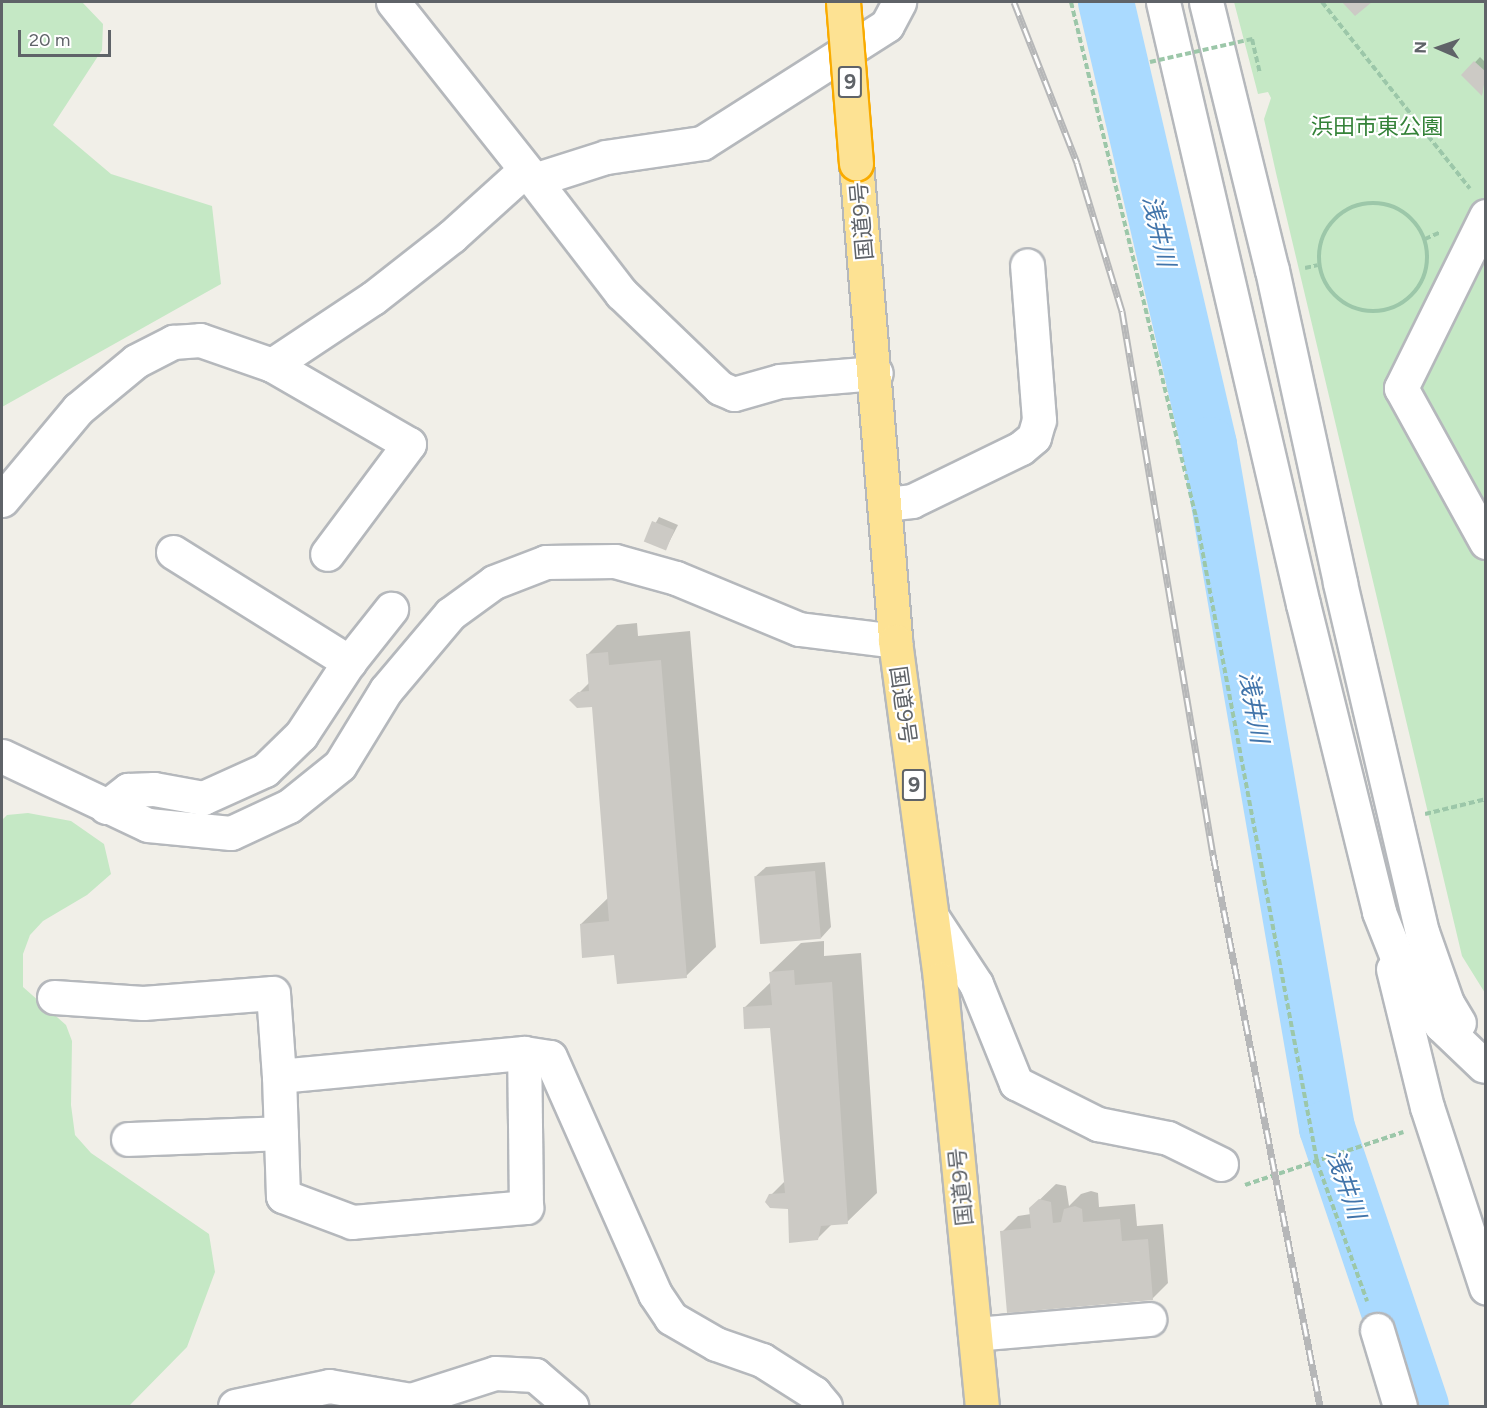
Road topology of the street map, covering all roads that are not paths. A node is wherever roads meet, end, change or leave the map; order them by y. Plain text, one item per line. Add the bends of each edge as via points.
1 (393, 2) edge
2 (843, 2) edge
3 (899, 2) edge
4 (1162, 2) edge
5 (1206, 2) edge
6 (530, 175) junction
7 (1482, 207) edge
8 (1027, 264) dead end
9 (272, 364) junction
10 (876, 373) junction
11 (2, 500) edge
12 (885, 504) junction
13 (1485, 542) edge
14 (173, 552) dead end
15 (327, 554) dead end
16 (391, 609) dead end
17 (895, 641) junction
18 (349, 662) junction
19 (2, 756) edge
20 (106, 807) junction
21 (1379, 912) junction
22 (932, 917) junction
23 (54, 997) dead end
24 (524, 1053) junction
25 (1485, 1067) edge
26 (279, 1076) junction
27 (281, 1133) junction
28 (128, 1139) dead end
29 (1221, 1164) road end
30 (1477, 1222) edge
31 (1485, 1288) edge
32 (1149, 1319) dead end
33 (1377, 1330) road end
34 (975, 1334) junction
35 (236, 1407) edge
36 (572, 1407) edge
37 (825, 1407) edge
38 (982, 1407) edge
39 (1400, 1407) edge

1 - 6 street
2 - 10 highway, 国道9号 / 9, bridge
3 - 6 street via 887,25 702,143 606,157
4 - 21 street via 1302,604
5 - 25 street via 1272,270 1422,932 1447,1003
6 - 9 street via 373,298
6 - 10 street via 621,293 720,388 734,394 780,381
7 - 13 street via 1401,388
8 - 12 street via 1040,420 1034,437 1021,448 912,501
9 - 11 street via 200,340 173,342 136,361 78,409
9 - 15 street via 409,444
10 - 12 highway, 国道9号 / 9
12 - 17 highway, 国道9号 / 9
14 - 18 street
16 - 18 street
17 - 20 street via 800,629 676,578 615,561 546,562 494,582 450,614 386,690 340,765 273,816 231,833 203,832 148,825
17 - 22 highway, 国道9号 / 9
18 - 20 street via 301,735 265,770 203,798 154,789 128,790
19 - 20 street
21 - 25 street via 1396,955 1419,994 1441,1025
21 - 30 street via 1432,1122
22 - 29 street via 976,984 1016,1083 1098,1124 1168,1138
22 - 34 highway, 国道9号 / 9
23 - 26 street via 143,1003 273,993
24 - 26 street
24 - 27 street via 526,1207 352,1222 283,1196
24 - 37 street via 550,1057 655,1294 671,1318 716,1344 762,1360 814,1393
26 - 27 street
27 - 28 street
30 - 31 street
32 - 34 street
33 - 39 street
34 - 38 highway, 国道9号 / 9
35 - 36 street via 329,1386 411,1400 495,1373 535,1375

